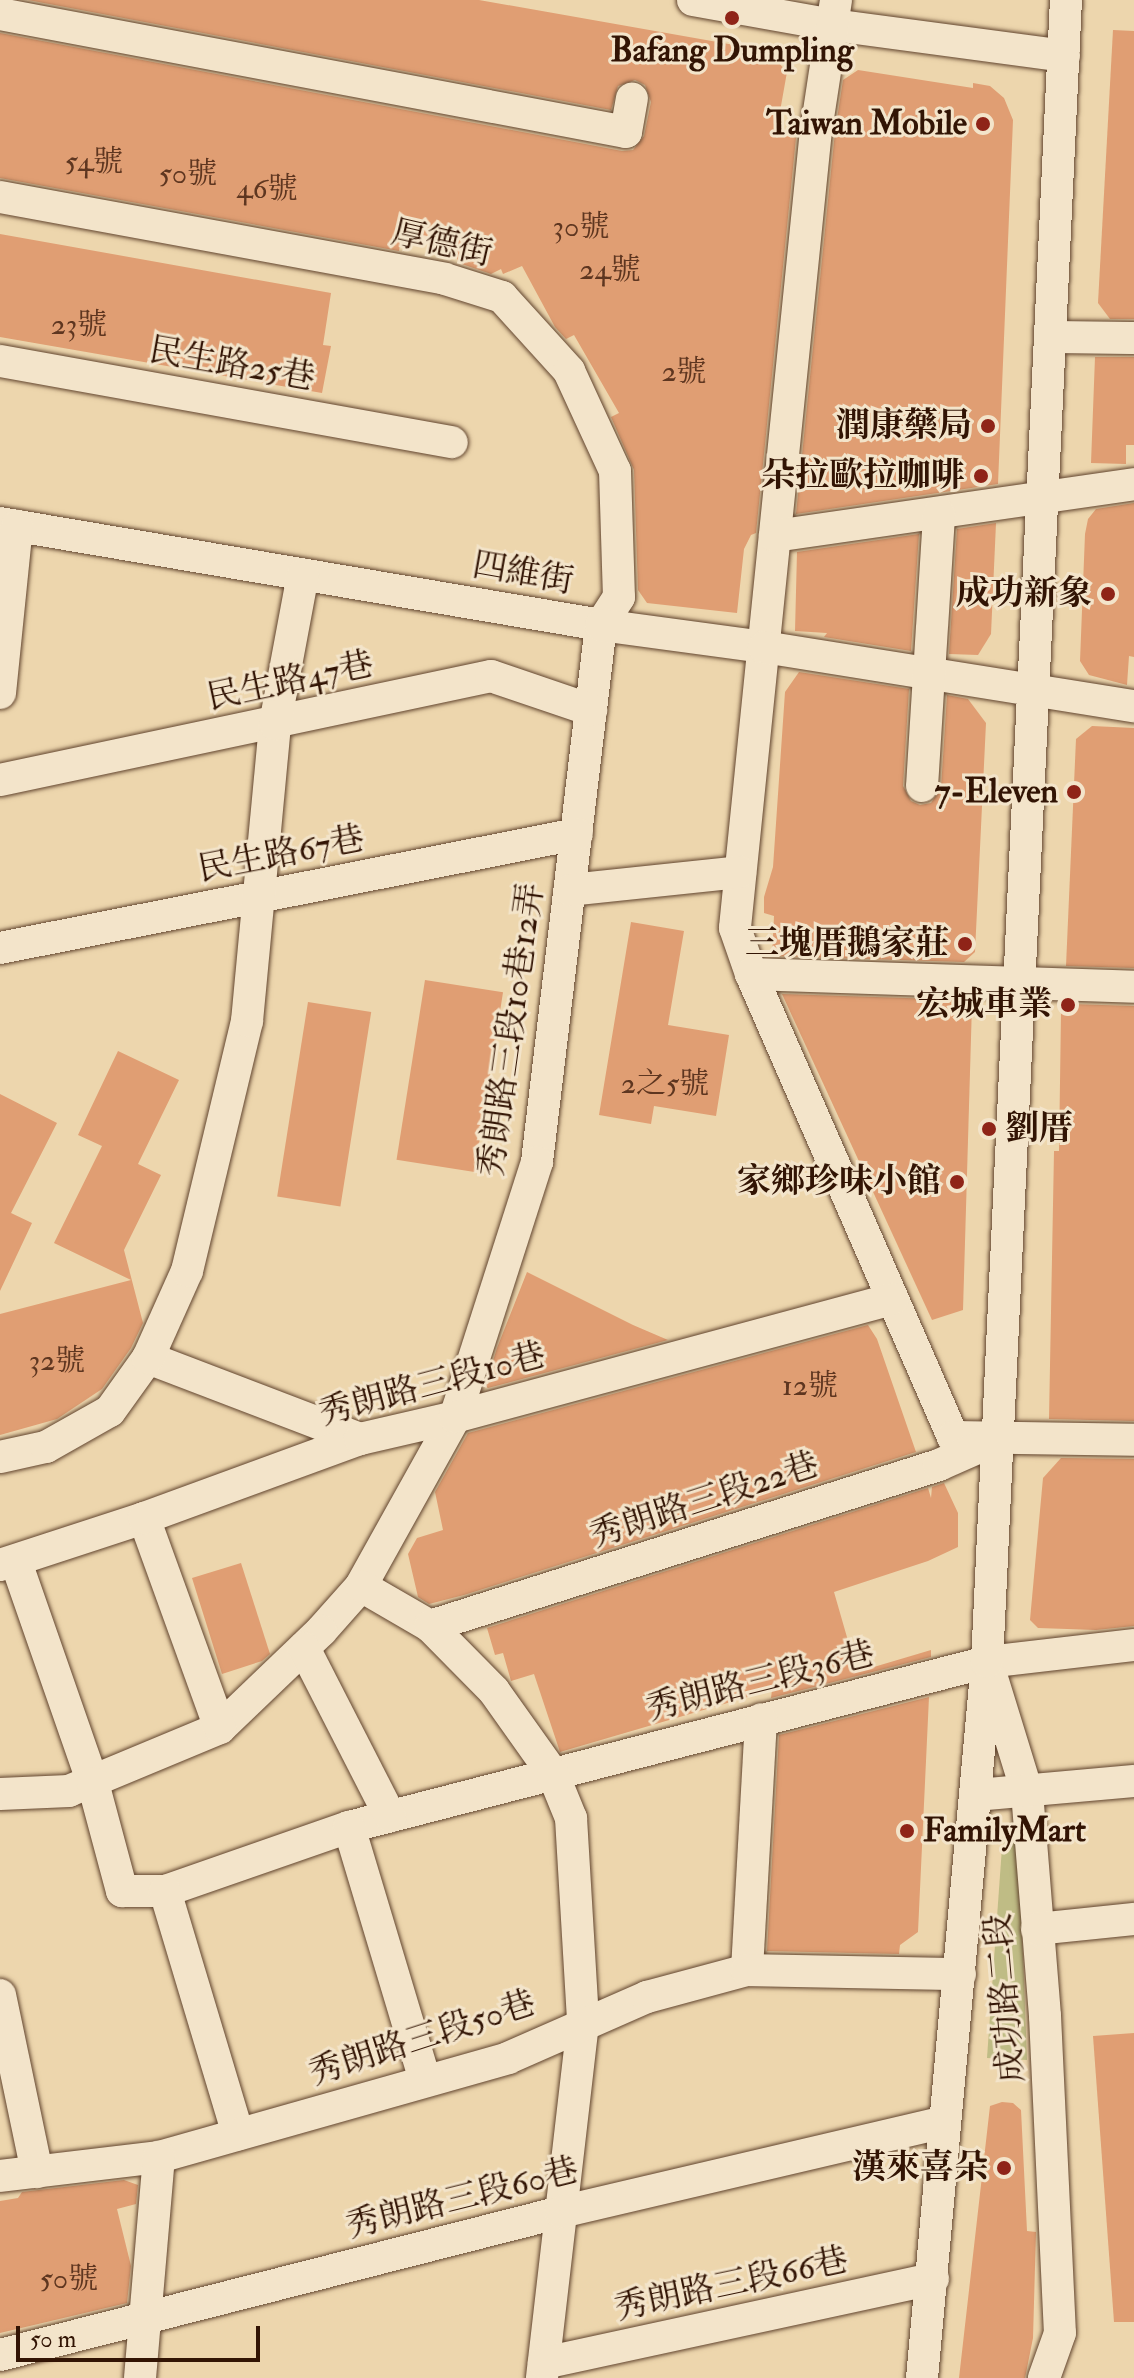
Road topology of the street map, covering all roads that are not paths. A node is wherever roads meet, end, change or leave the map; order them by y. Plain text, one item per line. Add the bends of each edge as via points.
1 (693, 0) edge
2 (1066, 0) edge
3 (834, 12) edge
4 (0, 14) edge
5 (1064, 56) junction
6 (632, 99) dead end
7 (0, 197) edge
8 (1052, 337) junction
9 (1134, 338) edge
10 (0, 361) edge
11 (452, 442) dead end
12 (1134, 484) edge
13 (1044, 499) junction
14 (939, 514) junction
15 (8, 524) edge
16 (775, 536) junction
17 (303, 575) junction
18 (601, 625) junction
19 (764, 647) junction
20 (929, 674) junction
21 (1034, 690) junction
22 (0, 693) edge
23 (1134, 706) edge
24 (591, 710) junction
25 (275, 724) junction
26 (0, 780) edge
27 (922, 786) dead end
28 (577, 834) junction
29 (740, 872) junction
30 (570, 890) junction
31 (256, 898) junction
32 (0, 948) edge
33 (751, 974) junction
34 (1021, 981) junction
35 (1134, 987) edge
36 (892, 1299) junction
37 (148, 1358) junction
38 (455, 1417) junction
39 (360, 1439) junction
40 (998, 1439) junction
41 (1134, 1440) edge
42 (0, 1457) edge
43 (144, 1518) junction
44 (8, 1563) edge
45 (361, 1586) junction
46 (430, 1626) junction
47 (1134, 1645) edge
48 (304, 1648) junction
49 (987, 1662) junction
50 (761, 1719) junction
51 (220, 1728) junction
52 (553, 1774) junction
53 (1134, 1781) edge
54 (93, 1783) junction
55 (1027, 1792) junction
56 (0, 1794) edge
57 (977, 1795) junction
58 (390, 1816) junction
59 (349, 1827) junction
60 (165, 1891) junction
61 (1134, 1919) edge
62 (1037, 1929) junction
63 (747, 1970) junction
64 (960, 1974) junction
65 (0, 1995) edge
66 (583, 2023) junction
67 (425, 2081) junction
68 (944, 2122) junction
69 (238, 2134) junction
70 (159, 2157) junction
71 (37, 2172) junction
72 (0, 2176) edge
73 (561, 2212) junction
74 (933, 2279) junction
75 (145, 2318) junction
76 (0, 2355) edge
77 (543, 2370) edge
78 (140, 2378) edge
79 (922, 2378) edge
80 (1044, 2378) edge

1 - 3 street
2 - 5 street
3 - 5 street
3 - 16 street via 816,130
4 - 6 street via 626,132
5 - 8 street
7 - 18 street, 厚德街 via 445,279 502,297 569,371 615,471 619,597
8 - 9 street
8 - 13 street
10 - 11 street, 民生路25巷
12 - 13 street
13 - 14 street
13 - 21 street
14 - 16 street
14 - 20 street
15 - 17 street, 四維街
15 - 22 street
16 - 19 street
17 - 18 street, 四維街
17 - 25 street
18 - 19 street, 四維街
18 - 24 street, 秀朗路三段10巷12弄
19 - 20 street, 四維街
19 - 29 street
20 - 21 street, 四維街
20 - 27 street
21 - 23 street, 四維街
21 - 34 street
24 - 25 street, 民生路47巷 via 491,676
24 - 28 street, 秀朗路三段10巷12弄
25 - 26 street, 民生路47巷
25 - 31 street
28 - 30 street, 秀朗路三段10巷12弄
28 - 31 street, 民生路67巷
29 - 30 street
29 - 33 street via 735,928
30 - 38 street, 秀朗路三段10巷12弄 via 537,1162
31 - 32 street, 民生路67巷
31 - 37 street via 247,1021 187,1271
33 - 34 street
33 - 36 street
34 - 35 street
34 - 40 street
36 - 38 street, 秀朗路三段10巷
36 - 40 street via 953,1437
37 - 39 street
37 - 42 street via 110,1411 46,1447
38 - 39 street, 秀朗路三段10巷
38 - 45 street, 秀朗路三段10巷12弄
39 - 43 street, 秀朗路三段10巷
40 - 41 street
40 - 46 street, 秀朗路三段22巷 via 939,1465
40 - 49 street
43 - 44 street, 秀朗路三段10巷
43 - 51 street
44 - 54 street
45 - 46 street
45 - 48 street, 秀朗路三段10巷12弄
46 - 52 street via 494,1691
47 - 49 street, 秀朗路三段36巷
48 - 51 street, 秀朗路三段10巷12弄
48 - 58 street
49 - 50 street, 秀朗路三段36巷
49 - 55 street, 成功路二段
49 - 57 street
50 - 52 street, 秀朗路三段36巷
50 - 63 street
51 - 54 street
52 - 58 street, 秀朗路三段36巷
52 - 66 street via 571,1818
53 - 55 street
54 - 56 street via 69,1791
54 - 60 street, 秀朗路三段36巷 via 122,1891
55 - 57 street
55 - 62 street, 成功路二段
57 - 64 street
58 - 59 street, 秀朗路三段36巷
59 - 60 street, 秀朗路三段36巷
59 - 67 street
60 - 69 street
61 - 62 street
62 - 80 street, 成功路二段 via 1052,2119 1060,2333
63 - 64 street, 秀朗路三段50巷
63 - 66 street, 秀朗路三段50巷 via 647,1997
64 - 68 street
65 - 71 street
66 - 67 street, 秀朗路三段50巷 via 508,2058
66 - 73 street
67 - 69 street, 秀朗路三段50巷
68 - 73 street, 秀朗路三段60巷
68 - 74 street
69 - 70 street, 秀朗路三段50巷
70 - 71 street, 秀朗路三段50巷
70 - 75 street
71 - 72 street, 秀朗路三段50巷
73 - 75 street, 秀朗路三段60巷
73 - 77 street
74 - 77 street, 秀朗路三段66巷
74 - 79 street
75 - 76 street, 秀朗路三段60巷
75 - 78 street

